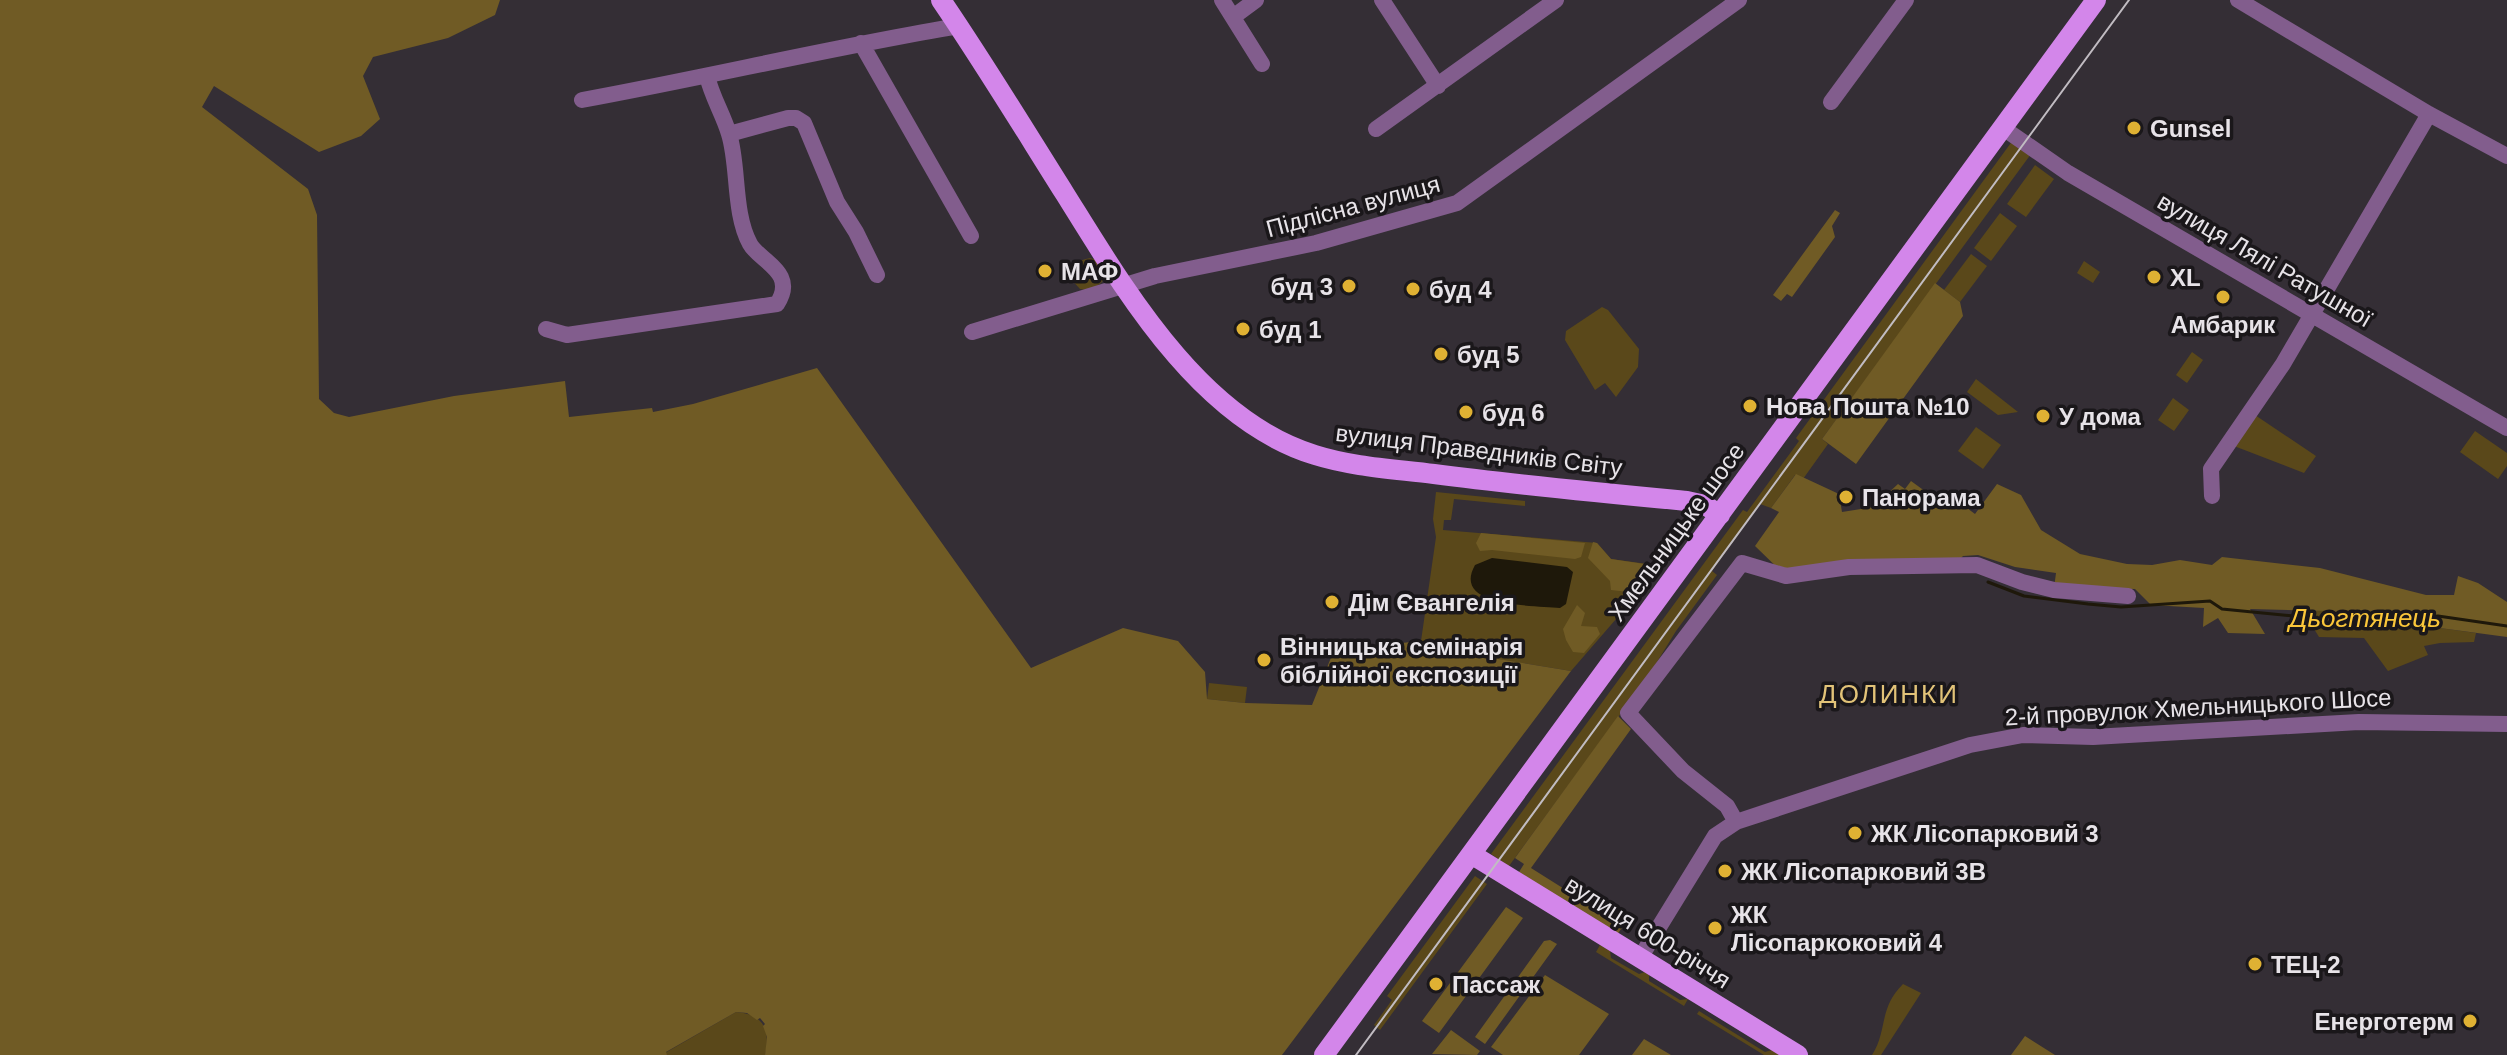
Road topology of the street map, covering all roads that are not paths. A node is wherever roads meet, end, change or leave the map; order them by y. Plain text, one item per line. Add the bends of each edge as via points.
1 (941, 0) edge
2 (1222, 0) edge
3 (1256, 0) edge
4 (1382, 0) edge
5 (1556, 0) edge
6 (1739, 0) edge
7 (1906, 0) edge
8 (2096, 0) edge
9 (2238, 0) edge
10 (1233, 17) junction
11 (959, 26) junction
12 (861, 43) junction
13 (1262, 64) dead end
14 (707, 76) junction
15 (1438, 86) junction
16 (582, 100) dead end
17 (1831, 102) dead end
18 (2429, 114) junction
19 (2003, 128) junction
20 (1376, 129) dead end
21 (729, 134) junction
22 (2507, 156) edge
23 (971, 236) dead end
24 (877, 275) dead end
25 (1124, 286) junction
26 (2311, 316) junction
27 (546, 329) dead end
28 (972, 332) dead end
29 (2507, 428) edge
30 (2212, 496) dead end
31 (1720, 515) junction
32 (2128, 596) dead end
33 (2507, 724) edge
34 (1736, 822) junction
35 (1471, 854) junction
36 (1640, 958) junction
37 (1324, 1055) edge
38 (1798, 1055) edge

1 - 11 main road, вулиця Праведників Світу
2 - 10 street
3 - 10 street
4 - 15 street
5 - 15 street
6 - 25 street, Підлісна вулиця via 1457,203 1316,243
7 - 17 street
8 - 19 main road, Хмельницьке шосе
9 - 18 street
10 - 13 street
11 - 12 street
11 - 25 main road, вулиця Праведників Світу
12 - 14 street
12 - 23 street
14 - 16 street
14 - 21 street
15 - 20 street
18 - 22 street
18 - 26 street
19 - 26 street, вулиця Лялі Ратушної via 2068,173
19 - 31 main road, Хмельницьке шосе
21 - 24 street via 788,118 804,123 837,202
21 - 27 street via 750,245 776,268 781,280 777,304 567,335
25 - 28 street, Підлісна вулиця
25 - 31 main road, вулиця Праведників Світу via 1175,354 1225,405 1279,440 1315,455 1514,485 1687,501
26 - 29 street, вулиця Лялі Ратушної
26 - 30 street via 2211,469
31 - 35 main road, Хмельницьке шосе
32 - 34 street via 2054,590 1977,565 1849,567 1786,576 1742,563 1628,713 1683,771 1727,806
33 - 34 street, 2-й провулок Хмельницького Шосе via 2359,722 2093,737 2023,735 1970,745
34 - 36 street, 2-й провулок Хмельницького Шосе via 1715,836
35 - 36 main road, вулиця 600-річчя
35 - 37 main road, Хмельницьке шосе
36 - 38 main road, вулиця 600-річчя

